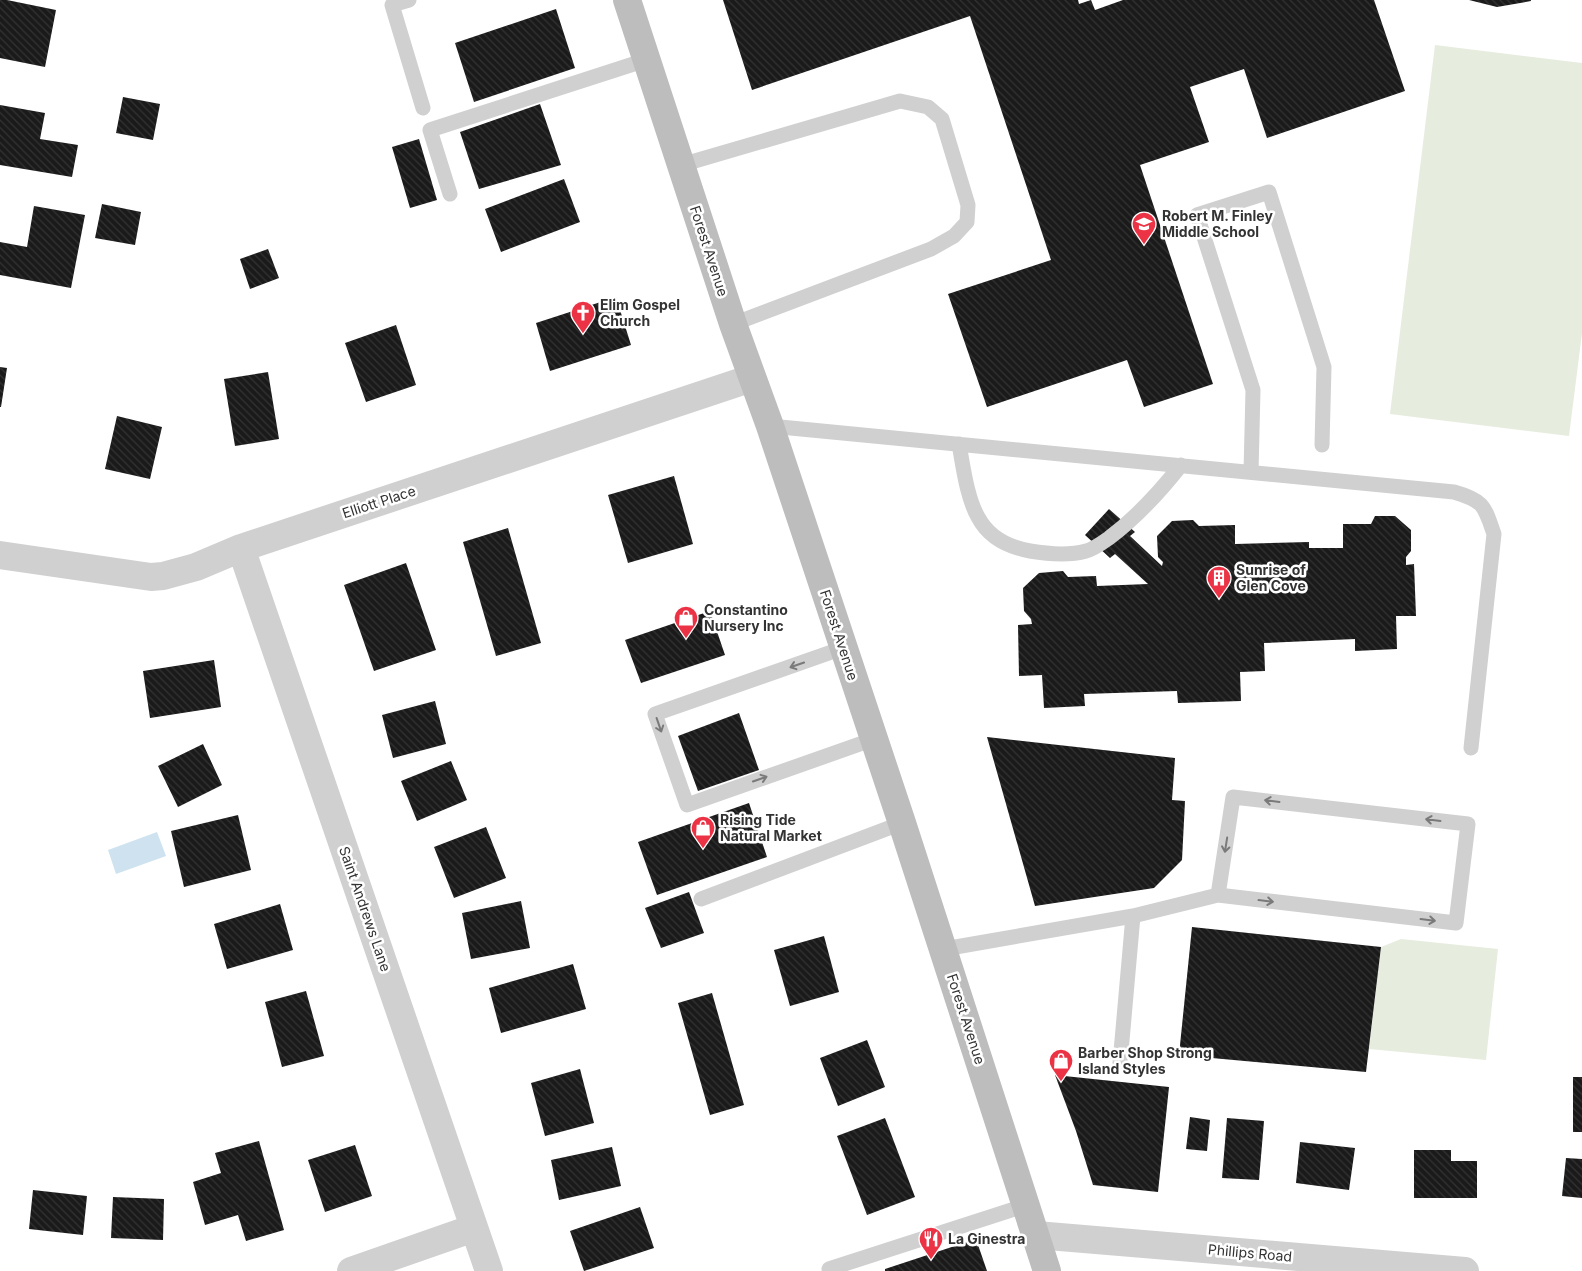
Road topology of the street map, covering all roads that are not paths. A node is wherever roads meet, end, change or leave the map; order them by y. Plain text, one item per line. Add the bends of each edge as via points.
1 (409, 0) edge
2 (626, 0) edge
3 (646, 60) junction
4 (423, 108) dead end
5 (681, 166) junction
6 (450, 194) dead end
7 (733, 324) junction
8 (752, 378) junction
9 (770, 426) junction
10 (959, 444) junction
11 (1322, 445) dead end
12 (1180, 465) junction
13 (1251, 472) junction
14 (241, 548) junction
15 (0, 555) edge
16 (844, 648) junction
17 (874, 739) junction
18 (1471, 748) dead end
19 (902, 823) junction
20 (1218, 895) junction
21 (700, 899) dead end
22 (1133, 916) junction
23 (944, 949) junction
24 (1120, 1063) dead end
25 (1027, 1205) junction
26 (474, 1228) junction
27 (1036, 1235) junction
28 (1310, 1264) edge
29 (351, 1271) edge
30 (488, 1271) edge
31 (830, 1271) edge
32 (1047, 1271) edge
33 (1465, 1271) edge

1 - 4 lane via 392,5
2 - 3 main road, Forest Avenue
3 - 5 main road, Forest Avenue
3 - 6 lane via 430,130
5 - 7 main road, Forest Avenue
5 - 7 lane via 900,101 928,107 942,119 968,205 967,222 954,236 931,249
7 - 8 main road, Forest Avenue
8 - 9 main road, Forest Avenue
8 - 14 street, Elliott Place
9 - 10 lane
9 - 16 main road, Forest Avenue
10 - 12 lane
10 - 12 lane via 969,492 986,530 1002,543 1038,553 1079,553 1101,543 1141,511
11 - 13 lane via 1324,367 1268,192 1197,215 1253,390
12 - 13 lane
13 - 18 lane via 1454,492 1473,497 1485,507 1494,534
14 - 15 street, Elliott Place via 196,567 151,577
14 - 26 street, Saint Andrews Lane
16 - 17 main road, Forest Avenue
16 -> 17 lane via 655,714 687,805
17 - 19 main road, Forest Avenue
19 - 21 lane
19 - 23 main road, Forest Avenue
20 -> 20 lane via 1456,923 1468,824 1233,797
20 - 22 lane
22 - 23 lane
22 - 24 lane
23 - 25 main road, Forest Avenue
25 - 27 main road, Forest Avenue
25 - 31 lane
26 - 29 street
26 - 30 street, Saint Andrews Lane
27 - 28 street, Phillips Road
27 - 32 main road, Forest Avenue
28 - 33 street, Phillips Road

